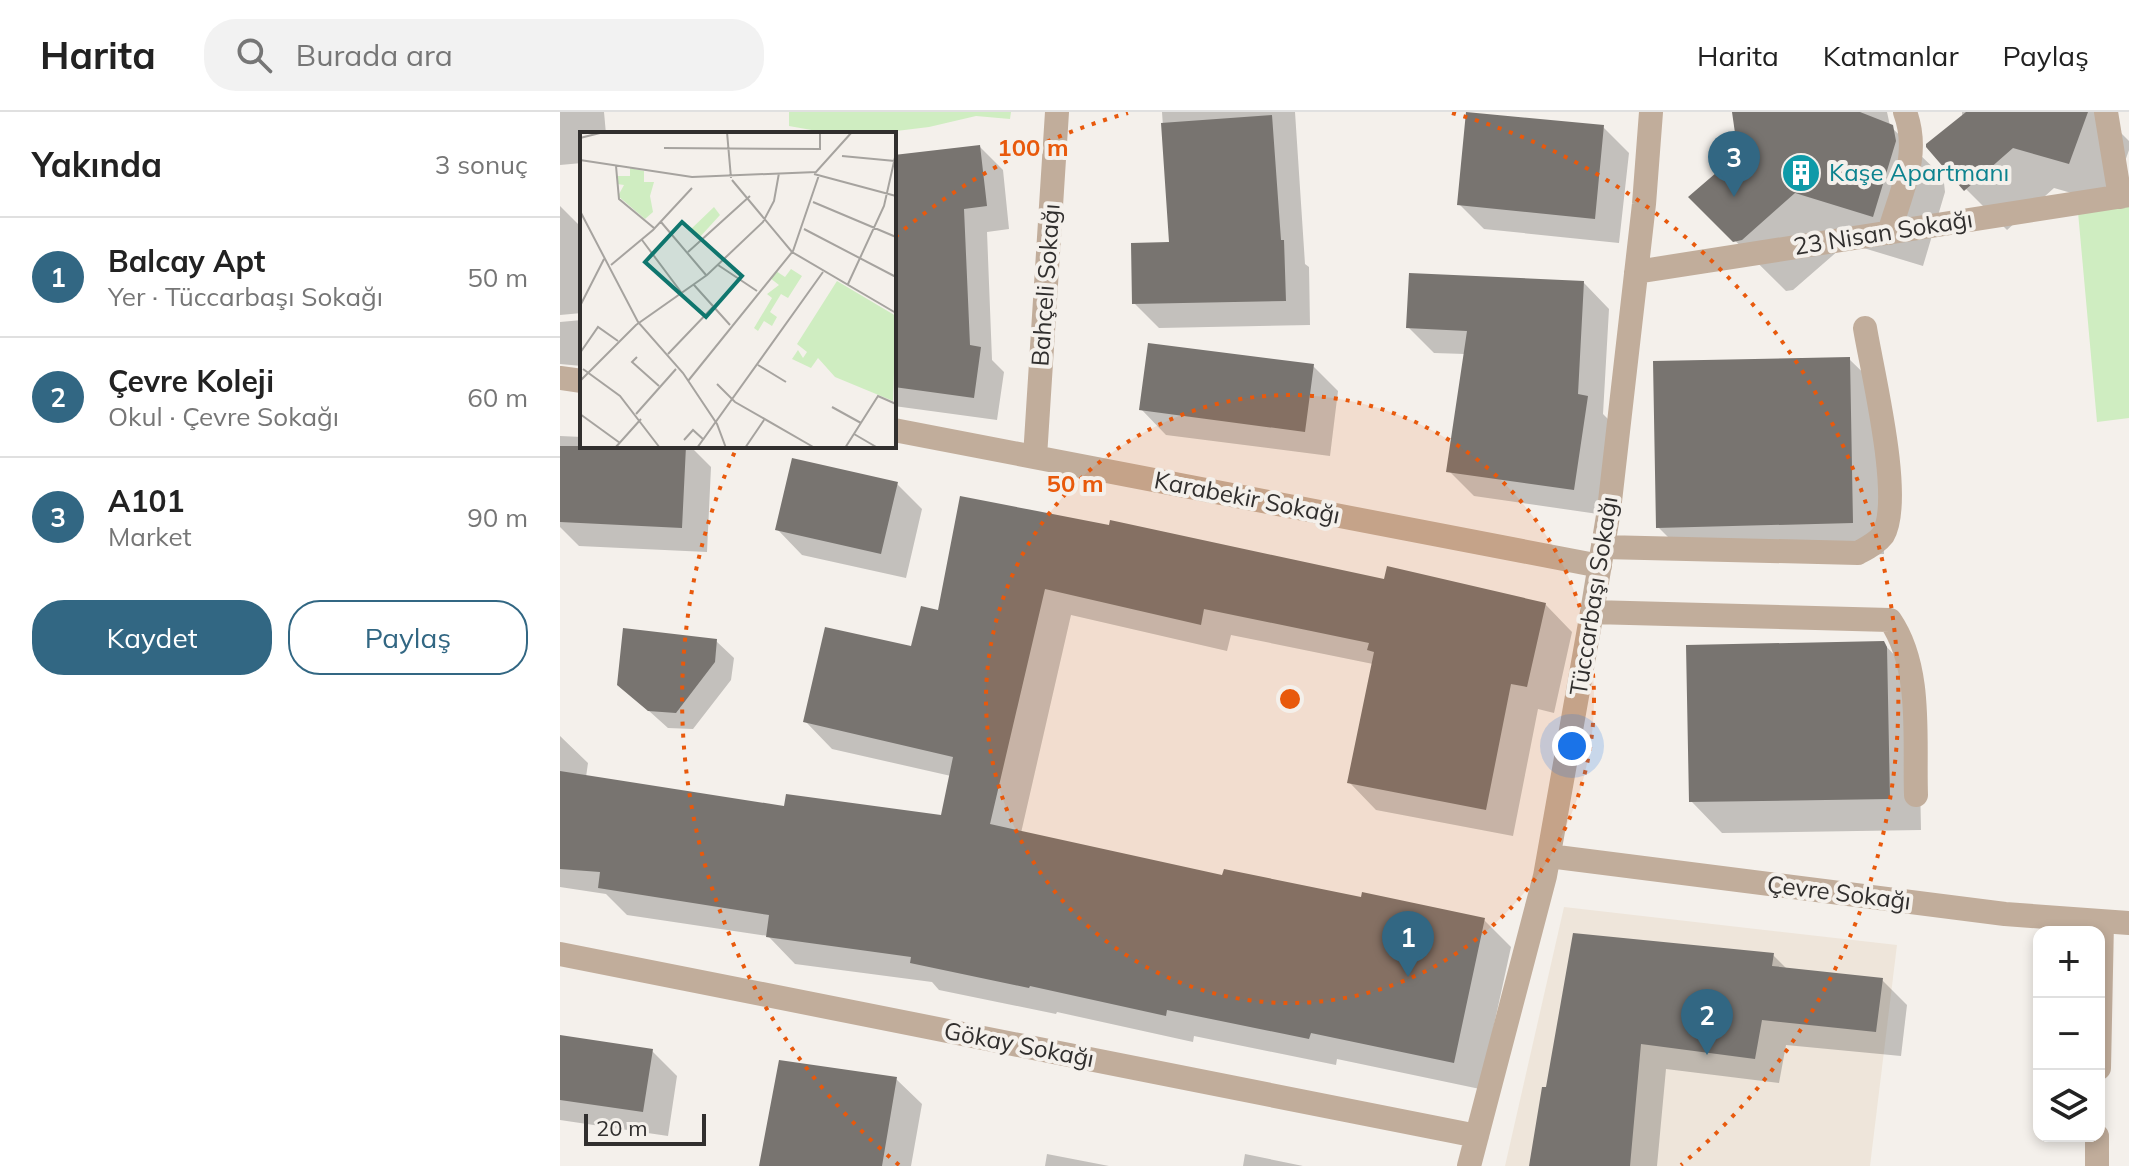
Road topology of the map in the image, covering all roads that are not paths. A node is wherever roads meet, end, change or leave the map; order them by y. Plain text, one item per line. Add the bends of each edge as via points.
1 (1057, 112) edge
2 (1651, 112) edge
3 (1905, 112) edge
4 (2106, 112) edge
5 (2124, 196) edge
6 (1889, 233) junction
7 (1636, 272) junction
8 (1865, 328) dead end
9 (560, 378) edge
10 (580, 381) edge
11 (896, 430) edge
12 (1035, 457) junction
13 (1601, 557) junction
14 (1592, 612) junction
15 (1916, 795) dead end
16 (1549, 856) junction
17 (2102, 922) junction
18 (2129, 923) edge
19 (560, 954) edge
20 (2100, 998) edge
21 (1477, 1136) junction
22 (2097, 1142) edge
23 (1469, 1166) edge
24 (2097, 1166) edge

1 - 12 street, Bahçeli Sokağı
2 - 7 street, Tüccarbaşı Sokağı
3 - 6 street via 1913,152
4 - 5 street
5 - 6 street, 23 Nisan Sokağı
6 - 7 street, 23 Nisan Sokağı
7 - 13 street, Tüccarbaşı Sokağı
8 - 13 street, Karabekir Sokağı via 1891,485 1887,526 1877,542 1858,553
9 - 10 street
11 - 12 street, Karabekir Sokağı
12 - 13 street, Karabekir Sokağı
13 - 14 street, Tüccarbaşı Sokağı
14 - 15 street via 1890,620 1912,670
14 - 16 street, Tüccarbaşı Sokağı
16 - 17 street, Çevre Sokağı
16 - 21 street, Tüccarbaşı Sokağı
17 - 18 street, Çevre Sokağı
17 - 20 street
19 - 21 street, Gökay Sokağı
21 - 23 street, Tüccarbaşı Sokağı
22 - 24 street

